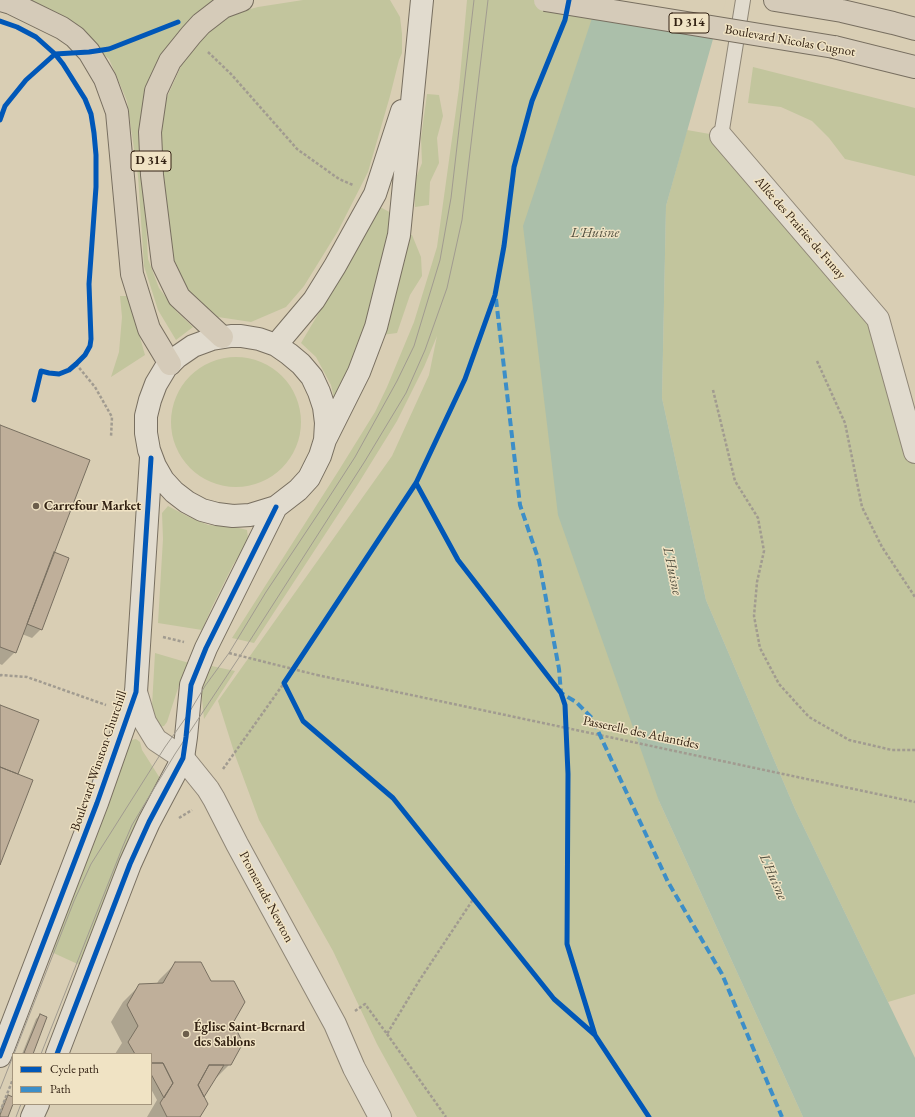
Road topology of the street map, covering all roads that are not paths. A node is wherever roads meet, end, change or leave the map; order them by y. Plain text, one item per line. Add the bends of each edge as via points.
1 (1, 0) edge
2 (242, 0) edge
3 (422, 0) edge
4 (545, 0) edge
5 (743, 0) edge
6 (775, 0) edge
7 (915, 29) edge
8 (915, 68) edge
9 (415, 72) junction
10 (721, 136) joint
11 (222, 337) junction
12 (276, 345) junction
13 (168, 367) junction
14 (324, 440) junction
15 (915, 452) edge
16 (151, 458) junction
17 (276, 507) junction
18 (136, 692) junction
19 (183, 758) junction
20 (57, 1053) edge
21 (0, 1056) edge
22 (38, 1105) edge
23 (32, 1117) edge
24 (380, 1117) edge

1 - 13 main road via 62,28 75,37 89,52 105,80 117,112 132,274 149,329
2 - 11 main road, D 314 via 223,8 202,24 170,61 156,91 150,132 152,175 163,264 179,298
3 - 9 street
4 - 8 main road, Boulevard Nicolas Cugnot / D 314, bridge via 834,46
5 - 10 lane, Allée des Prairies de Funay
6 - 7 main road via 842,11
9 - 12 street via 375,194 314,300
9 - 14 street via 399,235 376,327 359,372
10 - 15 street, Allée des Prairies de Funay via 878,319
11 - 12 street via 250,337
11 - 13 street via 193,346
12 - 14 street via 301,364 315,384 324,407
13 - 16 street via 152,391 147,408 145,425
14 - 17 street via 320,456 309,478
16 - 17 street via 158,473 174,492 202,510 225,516 242,516
16 - 18 street, Boulevard Winston Churchill
17 - 19 street via 206,648 191,685
18 - 19 street, Promenade Newton via 145,722 156,740
18 - 21 street, Boulevard Winston Churchill via 97,803
19 - 20 street via 130,864
19 - 24 street, Promenade Newton via 208,789 335,1024 354,1068
22 - 23 street

